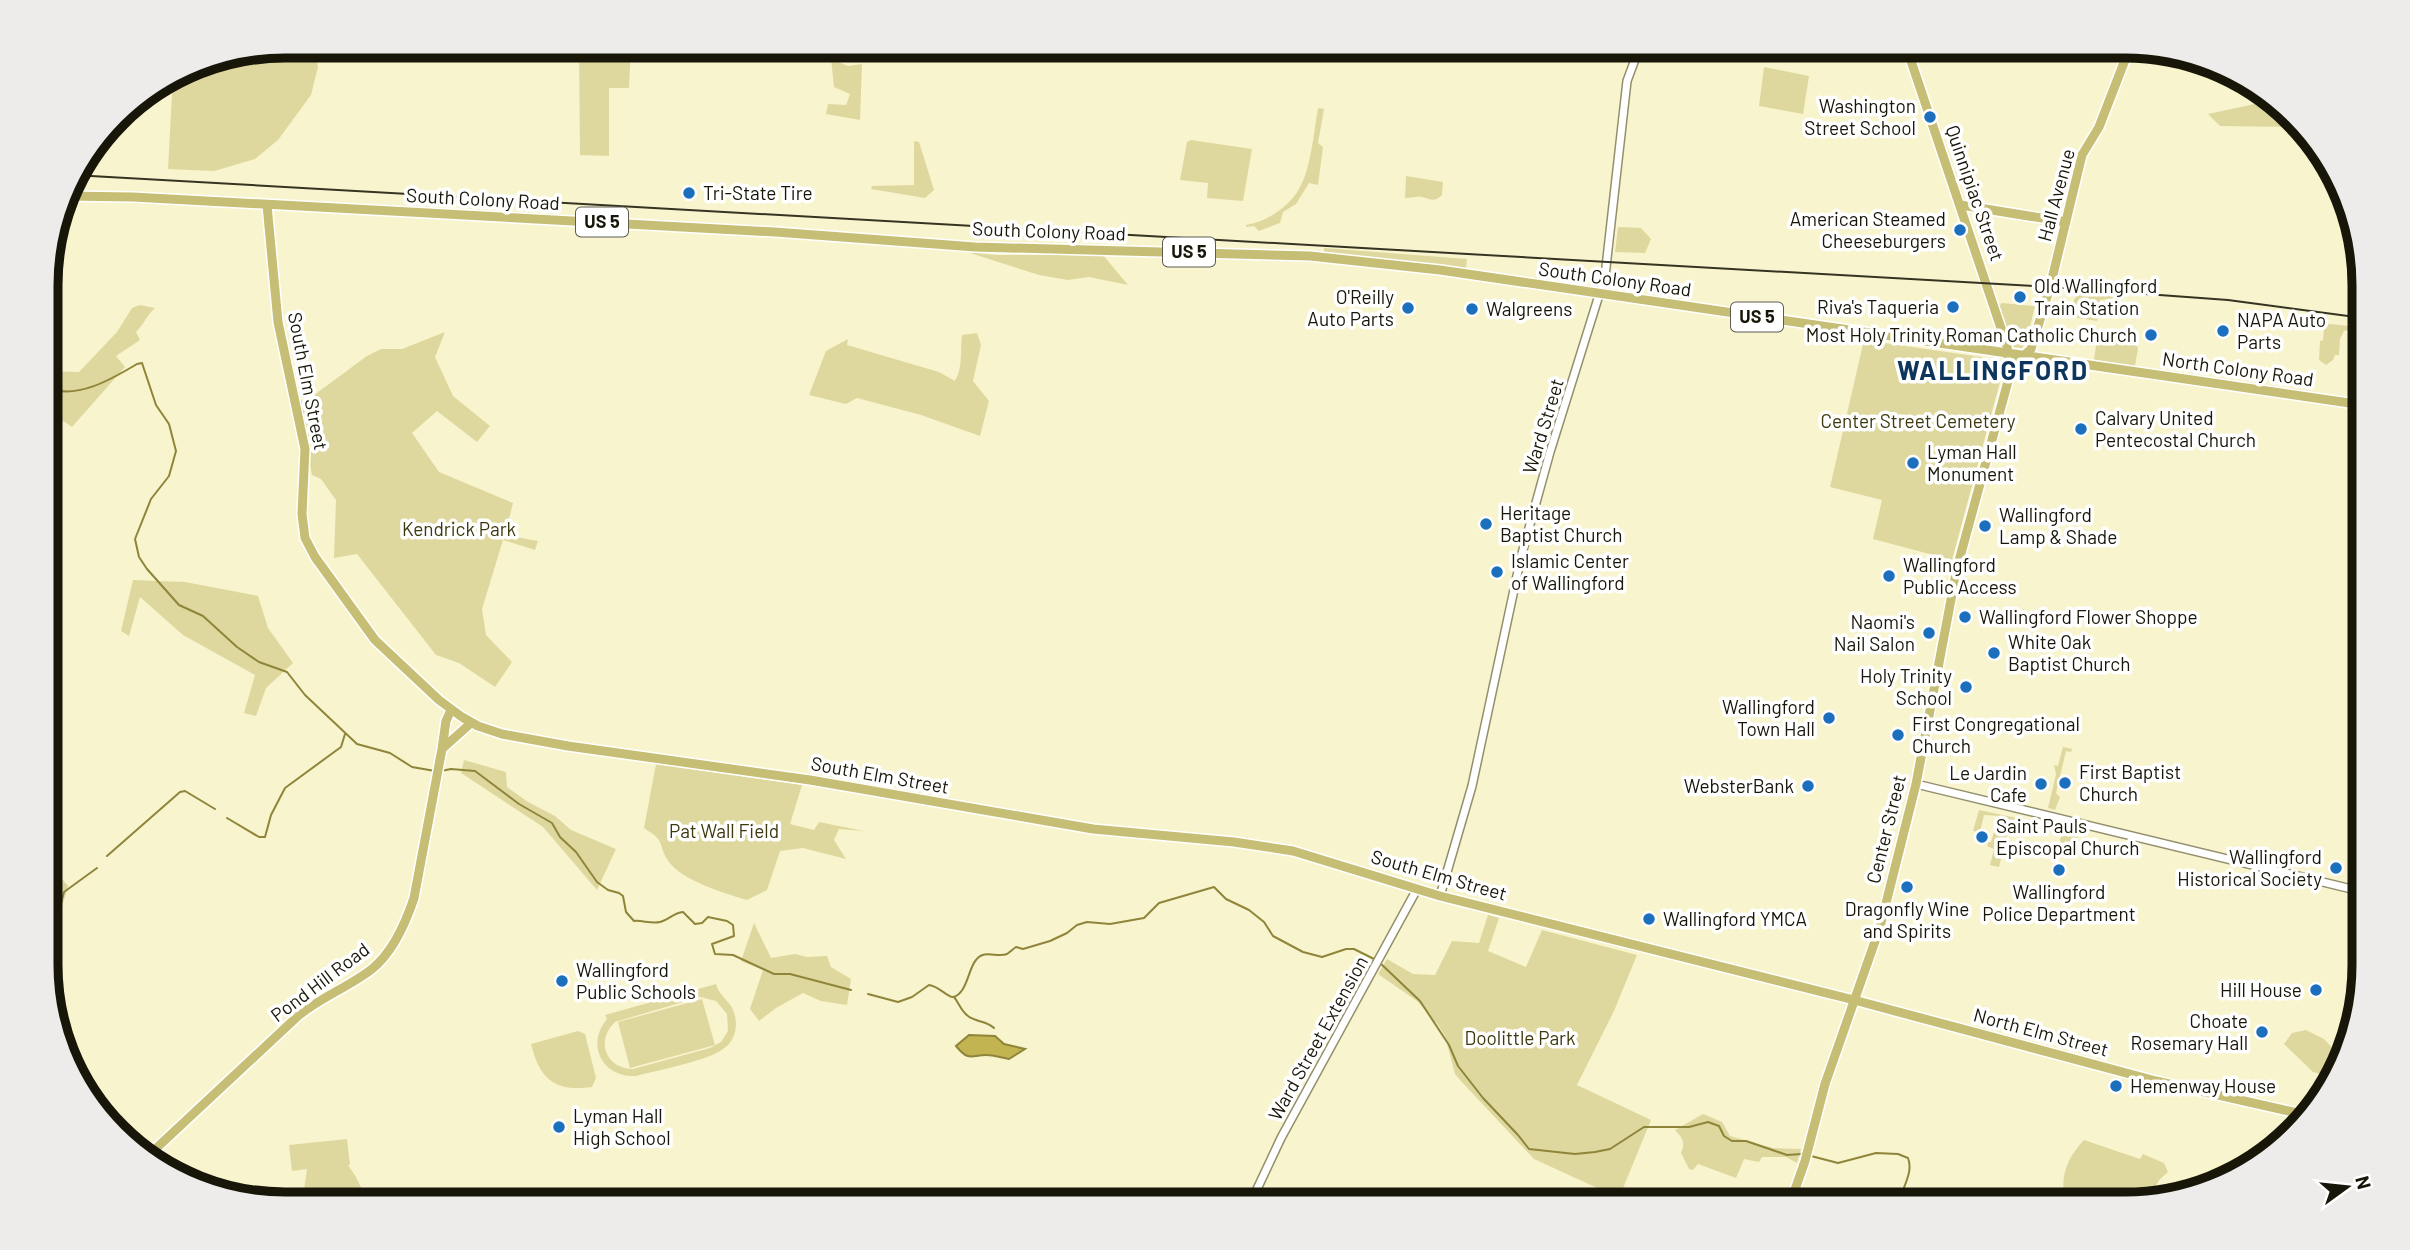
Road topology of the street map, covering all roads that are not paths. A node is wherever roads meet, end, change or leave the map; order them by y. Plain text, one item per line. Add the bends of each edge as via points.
1 (1636, 58) edge
2 (1910, 58) edge
3 (2126, 58) edge
4 (76, 196) edge
5 (267, 205) junction
6 (1961, 205) junction
7 (2066, 222) junction
8 (1600, 294) junction
9 (2008, 352) junction
10 (2025, 355) junction
11 (2010, 374) junction
12 (2352, 403) edge
13 (452, 710) junction
14 (471, 723) junction
15 (442, 749) junction
16 (1916, 784) junction
17 (1417, 889) junction
18 (2352, 889) edge
19 (1440, 896) junction
20 (1854, 1000) junction
21 (2298, 1113) edge
22 (155, 1151) edge
23 (1256, 1192) edge
24 (1794, 1192) edge

1 - 8 street, Ward Street via 1627,81
2 - 6 main road, Quinnipiac Street
3 - 7 main road, Hall Avenue via 2099,127 2082,155
4 - 5 main road, South Colony Road / US 5
5 - 8 main road, South Colony Road / US 5 via 749,230 975,247 1342,258
5 - 13 main road, South Elm Street via 278,322 305,449 302,514 306,538 365,627
6 - 7 main road
6 - 9 main road, Quinnipiac Street
7 - 10 main road, Hall Avenue via 2031,349
8 - 9 main road, South Colony Road / US 5
8 - 19 street, Ward Street via 1525,544 1472,786
9 - 10 main road, South Colony Road / US 5
9 - 11 main road, Center Street
10 - 11 main road, Center Street
10 - 12 main road, North Colony Road / US 5
11 - 16 main road, Center Street via 1957,568
13 - 14 main road, South Elm Street
13 - 15 main road, Pond Hill Road
14 - 15 main road
14 - 17 main road, South Elm Street via 555,744 810,780 1093,829 1278,848
15 - 22 main road, Pond Hill Road via 414,898 387,953 364,975 298,1016
16 - 18 street
16 - 20 main road, Center Street via 1880,927
17 - 19 main road, South Elm Street
17 - 23 street, Ward Street Extension
19 - 20 main road, South Elm Street
20 - 21 main road, North Elm Street via 2156,1081
20 - 24 main road, Center Street

